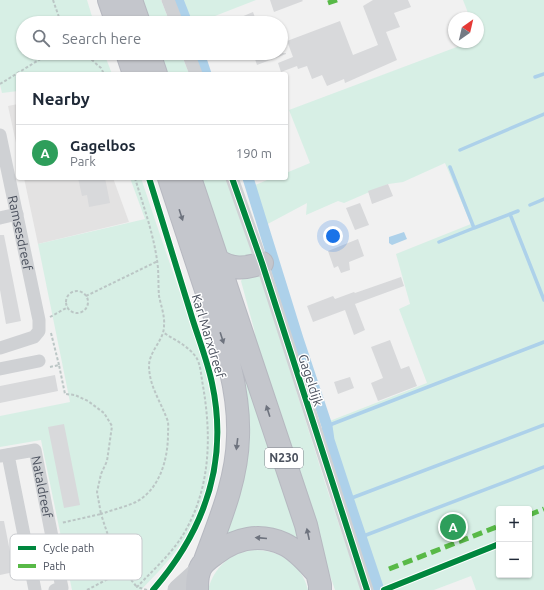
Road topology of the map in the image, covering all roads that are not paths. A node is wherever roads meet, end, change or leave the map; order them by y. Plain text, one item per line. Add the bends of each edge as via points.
1 (109, 0) edge
2 (131, 0) edge
3 (168, 0) edge
4 (115, 16) edge
5 (137, 16) edge
6 (174, 16) edge
7 (129, 60) edge
8 (151, 60) edge
9 (191, 60) edge
10 (133, 72) edge
11 (155, 72) edge
12 (195, 72) edge
13 (0, 136) edge
14 (170, 180) edge
15 (191, 180) edge
16 (232, 180) edge
17 (17, 214) junction
18 (0, 218) edge
19 (217, 260) junction
20 (254, 266) junction
21 (231, 303) junction
22 (0, 348) edge
23 (39, 361) road end
24 (0, 369) edge
25 (4, 456) edge
26 (22, 534) edge
27 (52, 534) edge
28 (200, 575) edge
29 (33, 580) edge
30 (60, 580) edge
31 (320, 584) edge
32 (35, 590) edge
33 (55, 590) edge
34 (178, 590) edge
35 (367, 590) edge

1 - 4 highway
2 - 5 highway
3 - 6 street
7 - 10 highway
8 - 11 highway
9 - 12 street
13 - 17 street, Ramsesdreef
14 -> 28 highway, Karl Marxdreef via 230,364 237,420 238,438 233,477
15 - 19 highway, N230
16 - 20 street, Gageldijk
17 - 18 street
17 - 22 street, Ramsesdreef via 42,323 34,336
19 - 20 highway via 225,266
19 - 21 highway, N230
20 - 21 highway via 235,284
20 - 35 street, Gageldijk
31 -> 21 highway, N230 via 306,526
23 - 24 street
25 - 26 street
25 - 27 street, Nataldreef via 35,450
31 -> 28 highway, N230 via 299,554 285,544 271,539 255,538 231,543
28 - 34 main road
29 - 32 street
30 - 33 street, Nataldreef via 62,588

